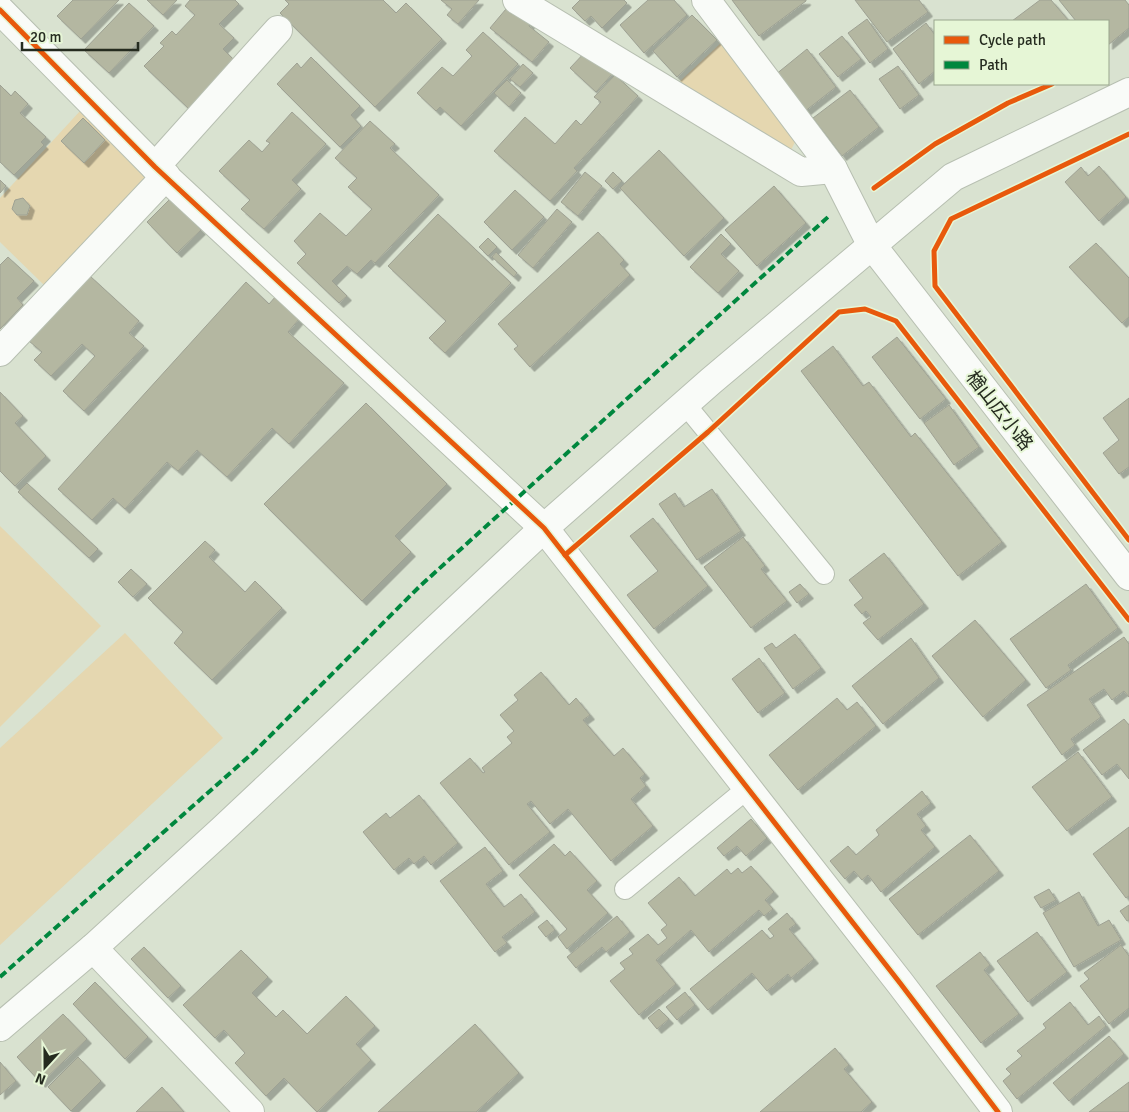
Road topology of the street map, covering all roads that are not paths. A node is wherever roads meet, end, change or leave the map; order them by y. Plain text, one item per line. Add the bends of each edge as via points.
1 (517, 0) edge
2 (706, 0) edge
3 (3, 20) edge
4 (278, 30) dead end
5 (1129, 92) edge
6 (833, 169) junction
7 (160, 171) junction
8 (871, 244) junction
9 (0, 352) edge
10 (685, 404) junction
11 (544, 528) junction
12 (824, 574) dead end
13 (1129, 576) edge
14 (748, 788) junction
15 (625, 889) dead end
16 (93, 948) junction
17 (0, 1027) edge
18 (250, 1112) edge
19 (998, 1112) edge

1 - 6 street via 801,172
2 - 6 street, 楢山広小路
3 - 7 street
4 - 7 street
5 - 8 street via 953,177
6 - 8 street, 楢山広小路
7 - 9 street
7 - 11 street
8 - 10 street
8 - 13 street, 楢山広小路
10 - 11 street
10 - 12 lane
11 - 14 street
11 - 16 street
14 - 15 lane
14 - 19 street
16 - 17 street
16 - 18 street

